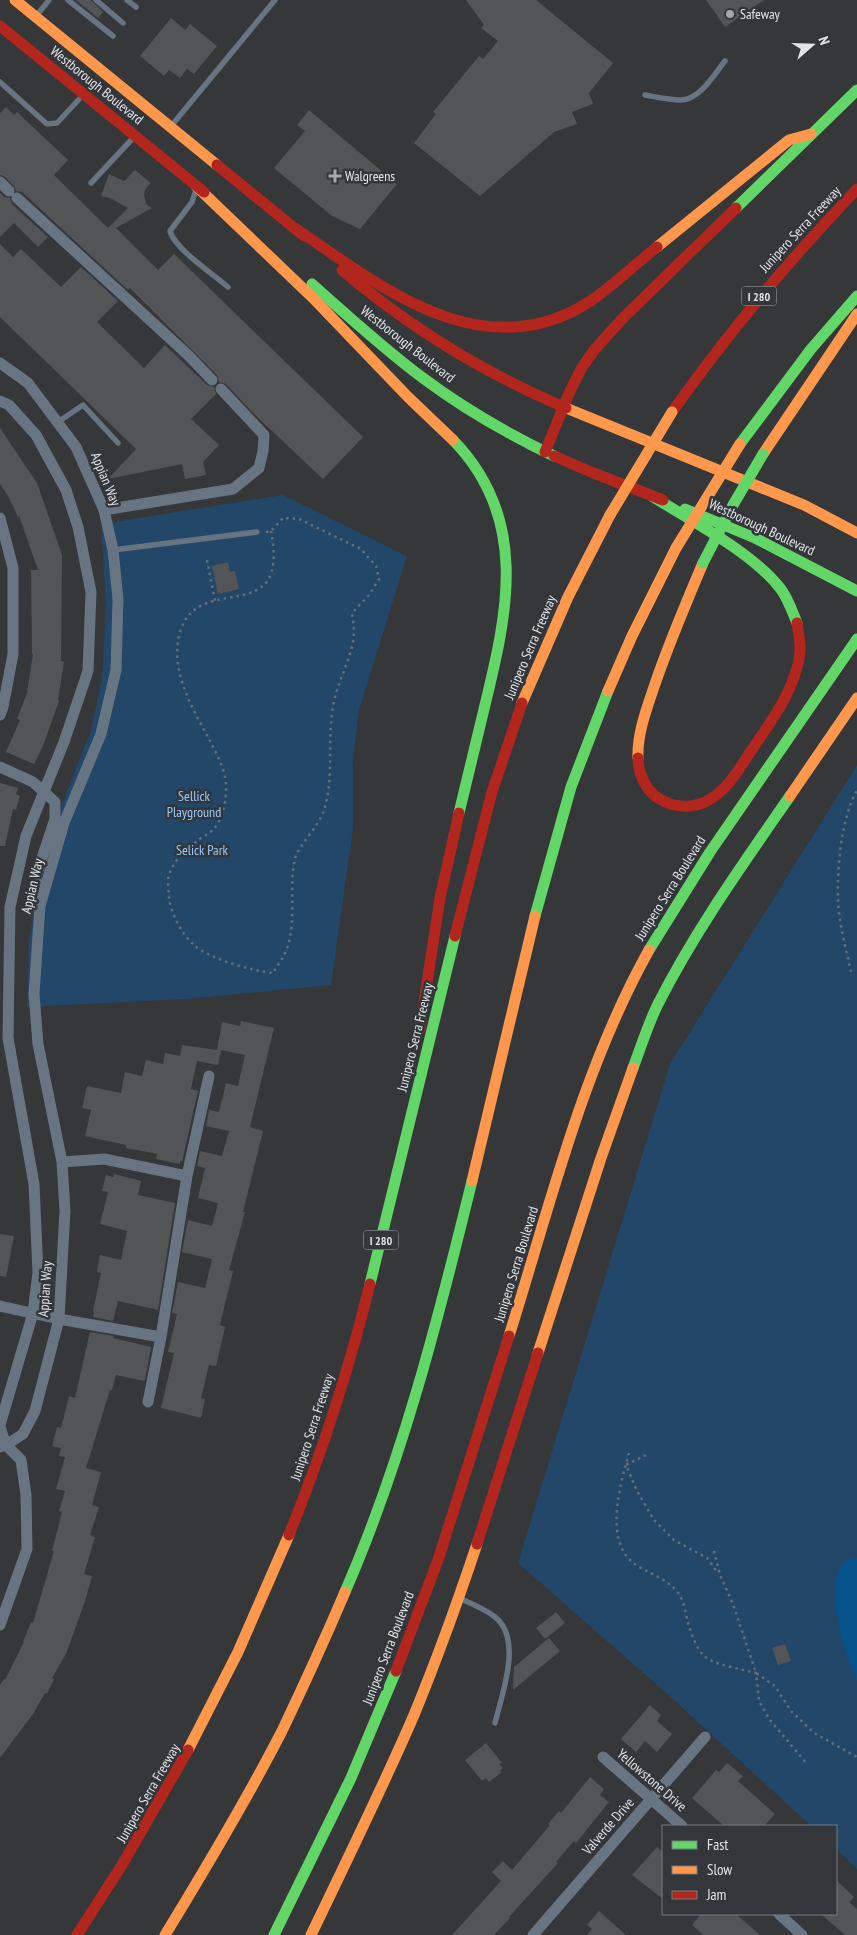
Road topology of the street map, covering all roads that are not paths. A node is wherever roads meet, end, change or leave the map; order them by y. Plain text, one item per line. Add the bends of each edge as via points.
1 (15, 0) edge
2 (49, 0) edge
3 (68, 0) edge
4 (96, 0) edge
5 (127, 0) edge
6 (274, 0) edge
7 (136, 7) dead end
8 (36, 17) junction
9 (123, 23) dead end
10 (0, 26) edge
11 (112, 36) dead end
12 (725, 62) dead end
13 (0, 82) edge
14 (857, 90) edge
15 (84, 94) junction
16 (645, 95) dead end
17 (171, 127) junction
18 (811, 134) junction
19 (135, 136) junction
20 (0, 182) edge
21 (91, 183) dead end
22 (196, 186) junction
23 (857, 189) edge
24 (295, 228) junction
25 (228, 287) dead end
26 (857, 296) edge
27 (857, 314) edge
28 (0, 363) edge
29 (212, 380) dead end
30 (221, 389) dead end
31 (0, 401) edge
32 (563, 407) junction
33 (58, 422) junction
34 (118, 443) dead end
35 (545, 452) junction
36 (652, 496) junction
37 (104, 510) junction
38 (0, 518) edge
39 (258, 532) dead end
40 (857, 533) edge
41 (113, 550) junction
42 (857, 591) edge
43 (857, 640) edge
44 (857, 698) edge
45 (857, 712) edge
46 (0, 715) edge
47 (814, 760) junction
48 (0, 767) edge
49 (45, 791) junction
50 (43, 895) junction
51 (209, 1076) dead end
52 (402, 1153) junction
53 (62, 1162) junction
54 (187, 1176) junction
55 (0, 1306) edge
56 (33, 1313) junction
57 (60, 1319) junction
58 (161, 1337) junction
59 (148, 1402) dead end
60 (0, 1426) edge
61 (3, 1446) edge
62 (459, 1598) junction
63 (0, 1625) edge
64 (495, 1723) dead end
65 (705, 1737) dead end
66 (603, 1757) dead end
67 (651, 1799) junction
68 (681, 1825) edge
69 (780, 1915) edge
70 (536, 1934) edge
71 (77, 1935) edge
72 (165, 1935) edge
73 (274, 1935) edge
74 (311, 1935) edge
75 (802, 1935) edge

1 - 8 main road, Westborough Boulevard
2 - 8 lane
3 - 11 lane
4 - 9 lane
5 - 7 lane
6 - 17 lane
8 - 17 main road, Westborough Boulevard
10 - 15 main road, Westborough Boulevard
12 - 16 lane via 693,96 682,100
13 - 15 lane via 46,124 57,123
14 - 18 main road
15 - 19 main road, Westborough Boulevard
17 - 24 main road, Westborough Boulevard
18 - 24 main road via 788,140 589,302 560,318 528,326 480,327 429,313 393,294
18 - 32 main road via 609,333 586,360
19 - 21 lane
19 - 22 main road, Westborough Boulevard
20 - 29 street
22 - 25 lane via 192,202 170,231 171,236
22 - 35 main road, Westborough Boulevard via 411,369 459,403
22 - 52 main road via 466,452 491,496 506,543 508,576 503,627 437,912
23 - 52 main road, Junipero Serra Freeway / I 280, bridge via 757,298 672,412 610,515 555,624 502,762 474,858
24 - 32 main road, Westborough Boulevard via 366,291 440,344 481,368
26 - 72 main road, bridge via 811,349 740,444 709,492 638,620 605,696 561,819 433,1335 373,1523 336,1615 276,1743 221,1844
27 - 36 main road, bridge via 763,454 733,505 703,563 663,661 642,727 639,769 649,790 662,800 676,806 695,805 708,801 734,775 782,706 799,662 800,642 788,600 767,574 738,551
28 - 33 street, Appian Way via 28,384
30 - 37 street via 264,434 259,468 233,489
31 - 49 street, Appian Way via 10,405 36,435 66,490 78,527 91,592 88,671
32 - 35 main road
32 - 40 main road, Westborough Boulevard via 805,505
33 - 34 lane via 83,406
33 - 37 street, Appian Way via 76,447
35 - 36 main road, Westborough Boulevard
36 - 42 main road, Westborough Boulevard via 755,538
37 - 41 street, Appian Way
38 - 46 street via 14,568 13,654
39 - 41 lane
41 - 50 street, Appian Way via 118,599 116,670 102,734 64,823
43 - 73 main road, Junipero Serra Boulevard via 680,897 615,1018 580,1108 420,1610 362,1754
44 - 47 main road
45 - 47 main road
47 - 62 main road via 688,949 657,1006 601,1158
48 - 49 street
49 - 50 street via 55,802 56,812 36,876 36,886
49 - 56 street, Appian Way via 26,836 10,907 8,973 8,1038 34,1184 38,1273
50 - 53 street, Appian Way via 34,994 38,1044
51 - 54 street
52 - 71 main road, Junipero Serra Freeway / I 280 via 347,1368 284,1549 232,1666 185,1758 141,1836
53 - 54 street via 104,1159
53 - 57 street, Appian Way via 65,1211
54 - 58 street
55 - 56 street
56 - 57 street
56 - 60 street, Appian Way
57 - 58 street
57 - 61 street, Appian Way via 35,1411 24,1434
58 - 59 street
60 - 61 street, Appian Way
61 - 63 street, Appian Way via 21,1460 26,1494 27,1549
62 - 64 lane via 494,1616 506,1631 509,1660
62 - 74 main road via 385,1781
65 - 67 street, Valverde Drive
66 - 67 street, Yellowstone Drive
67 - 68 street, Yellowstone Drive
67 - 70 street, Valverde Drive
69 - 75 street

